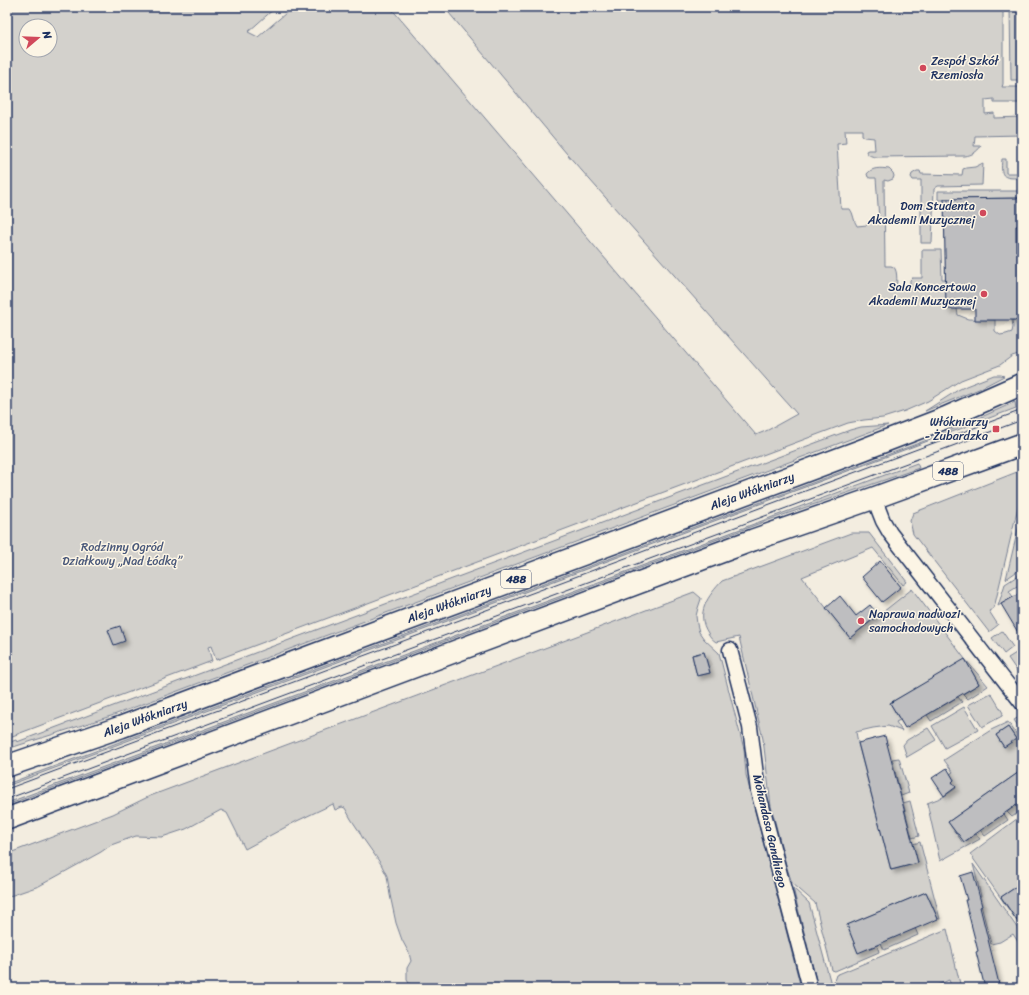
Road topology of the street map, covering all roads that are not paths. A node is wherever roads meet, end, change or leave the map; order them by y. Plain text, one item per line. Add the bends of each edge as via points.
1 (1022, 384) edge
2 (1022, 444) edge
3 (874, 498) junction
4 (730, 650) dead end
5 (1022, 703) edge
6 (7, 766) edge
7 (7, 819) edge
8 (810, 988) edge

1 - 6 main road, Aleja Włókniarzy / 488 via 945,418 862,450 121,727
2 - 3 main road, 488
3 - 5 street via 883,521 895,539
3 - 7 main road, 488 via 753,540
4 - 8 street, Mohandasa Gandhiego via 750,727 758,791

